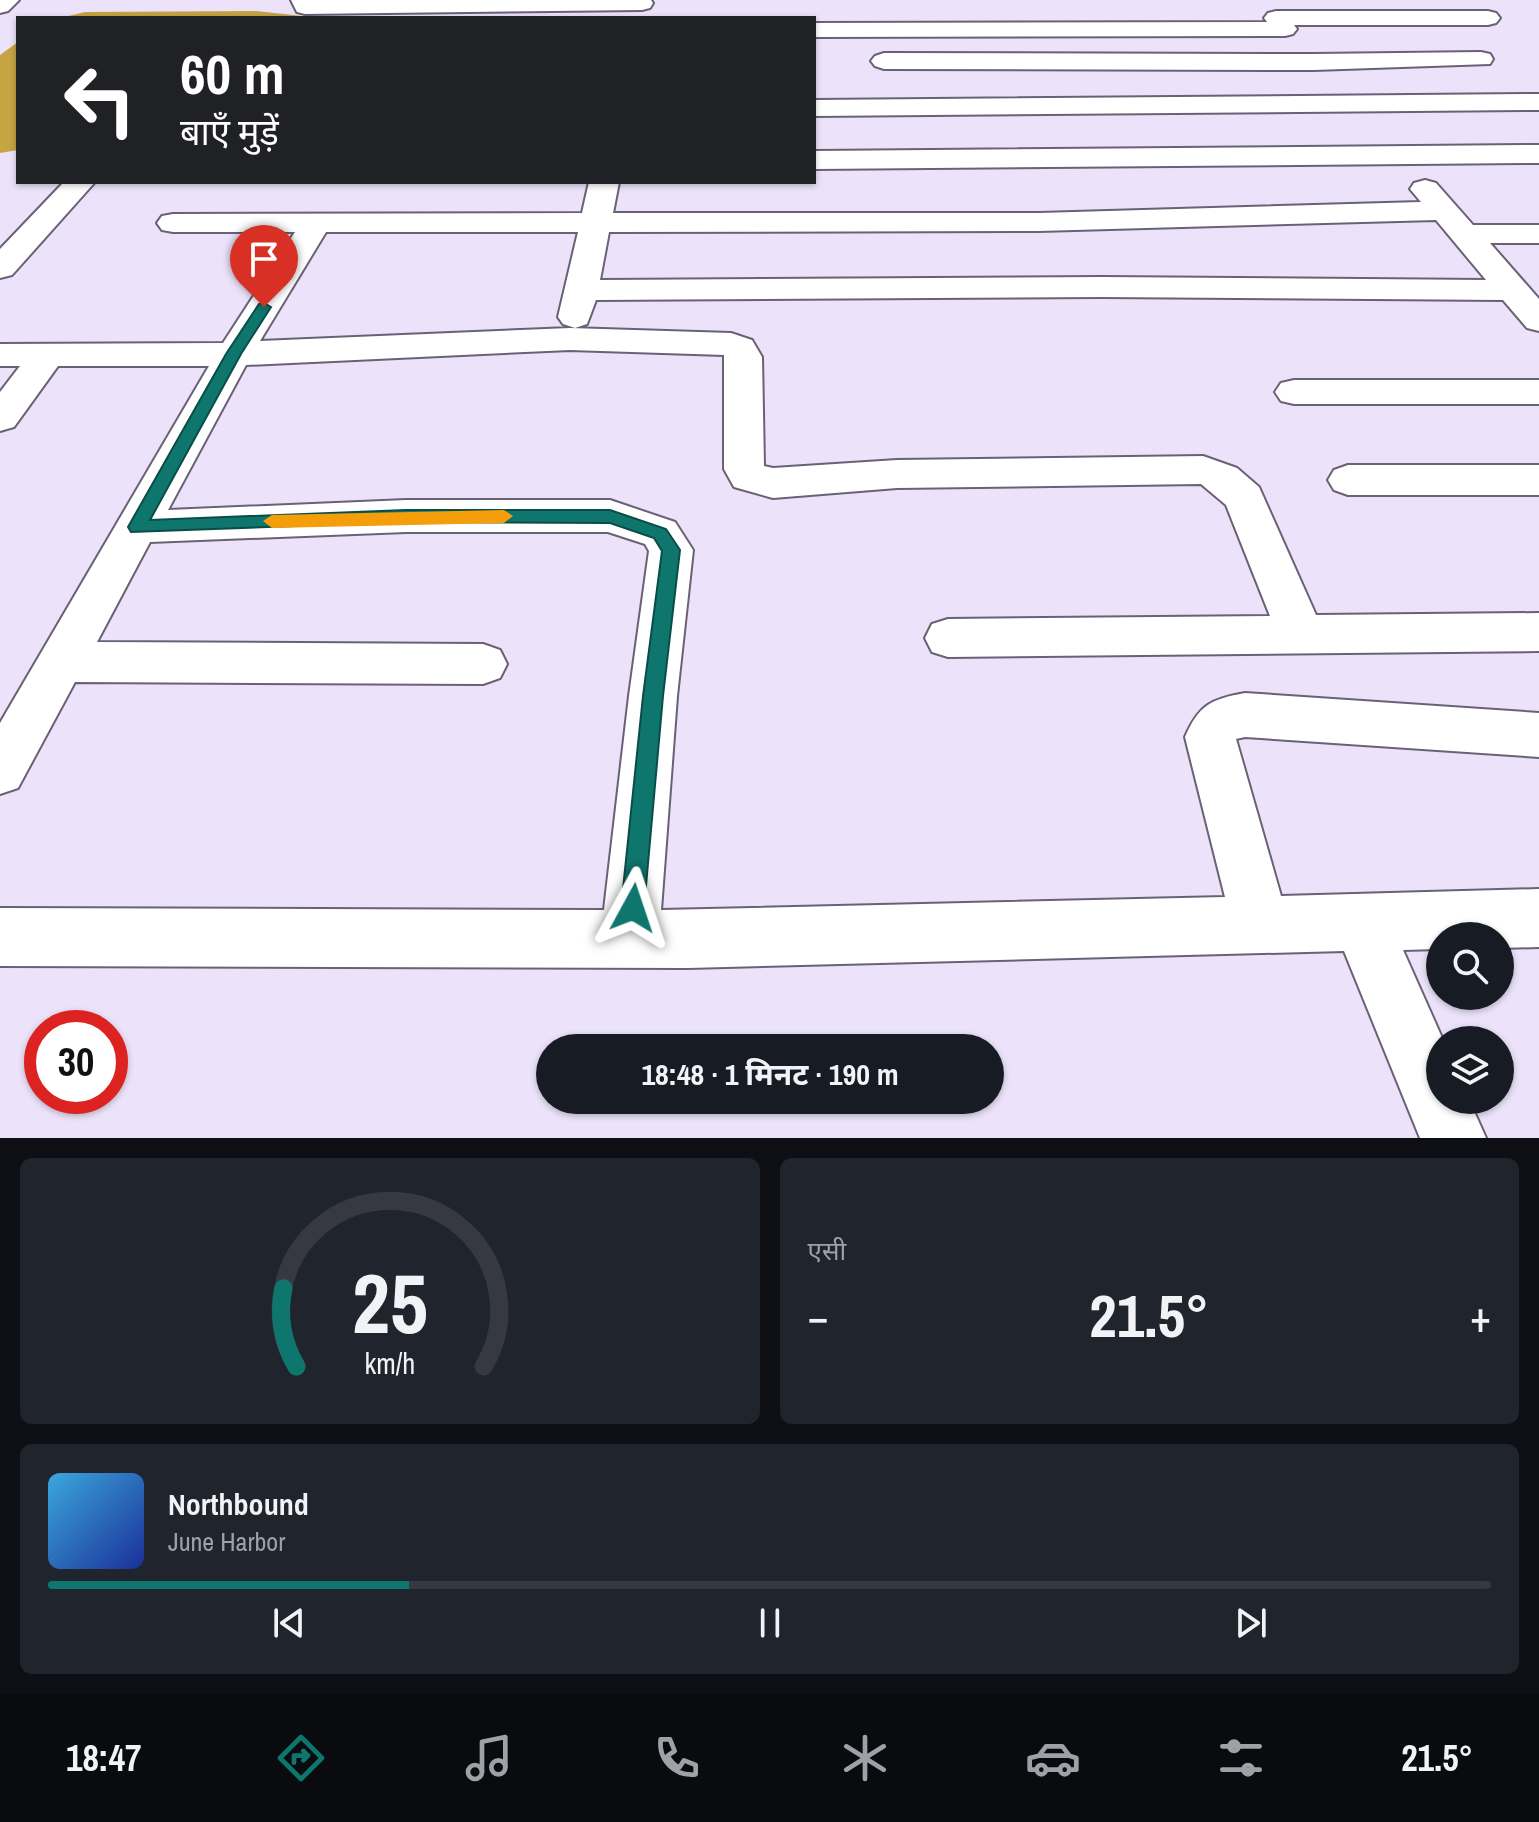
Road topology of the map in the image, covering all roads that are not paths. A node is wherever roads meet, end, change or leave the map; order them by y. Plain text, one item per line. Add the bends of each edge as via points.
1 (8, 0) edge
2 (302, 0) edge
3 (0, 6) edge
4 (642, 7) edge
5 (1273, 16) edge
6 (1488, 18) dead end
7 (816, 30) edge
8 (1481, 59) dead end
9 (884, 61) dead end
10 (1314, 62) junction
11 (1349, 102) junction
12 (1539, 102) edge
13 (998, 105) junction
14 (816, 108) edge
15 (1539, 154) edge
16 (1395, 155) junction
17 (816, 160) edge
18 (1028, 160) junction
19 (78, 184) edge
20 (604, 184) edge
21 (1420, 184) junction
22 (1465, 184) dead end
23 (595, 222) junction
24 (1454, 222) junction
25 (173, 223) dead end
26 (316, 223) junction
27 (1539, 234) edge
28 (0, 268) edge
29 (580, 290) junction
30 (1512, 290) junction
31 (1539, 320) edge
32 (570, 339) junction
33 (234, 354) junction
34 (0, 355) edge
35 (48, 355) junction
36 (1294, 392) dead end
37 (1539, 392) edge
38 (0, 418) edge
39 (1348, 480) dead end
40 (1539, 480) edge
41 (137, 527) junction
42 (1539, 632) edge
43 (1301, 635) junction
44 (948, 638) dead end
45 (61, 662) junction
46 (483, 664) dead end
47 (1539, 735) edge
48 (0, 771) edge
49 (1539, 918) edge
50 (1361, 922) junction
51 (1261, 925) junction
52 (0, 937) edge
53 (630, 939) junction
54 (1453, 1138) edge

1 - 3 street
2 - 4 street via 305,7
5 - 6 street
5 - 7 street
5 - 10 street
8 - 10 street
9 - 10 street
10 - 11 street
11 - 12 street
11 - 13 street
11 - 16 street
13 - 14 street
13 - 18 street
15 - 16 street
16 - 18 street
16 - 21 street
17 - 18 street
19 - 28 street
20 - 23 street
21 - 22 street
21 - 24 street
23 - 24 street
23 - 26 street
23 - 29 street
24 - 27 street
24 - 30 street
25 - 26 street
26 - 33 street
29 - 30 street
29 - 32 street
30 - 31 street
32 - 33 street
32 - 43 street via 717,342 739,348 744,357 744,469 757,481 1212,471 1244,498
33 - 35 street
33 - 41 street
34 - 35 street
35 - 38 street
36 - 37 street
39 - 40 street
41 - 45 street
41 - 53 street via 406,516 610,516 660,533 671,550
42 - 43 street
43 - 44 street
45 - 46 street
45 - 48 street
47 - 51 street via 1245,715 1221,719 1210,737
49 - 50 street
50 - 51 street
50 - 54 street
51 - 53 street
52 - 53 street

